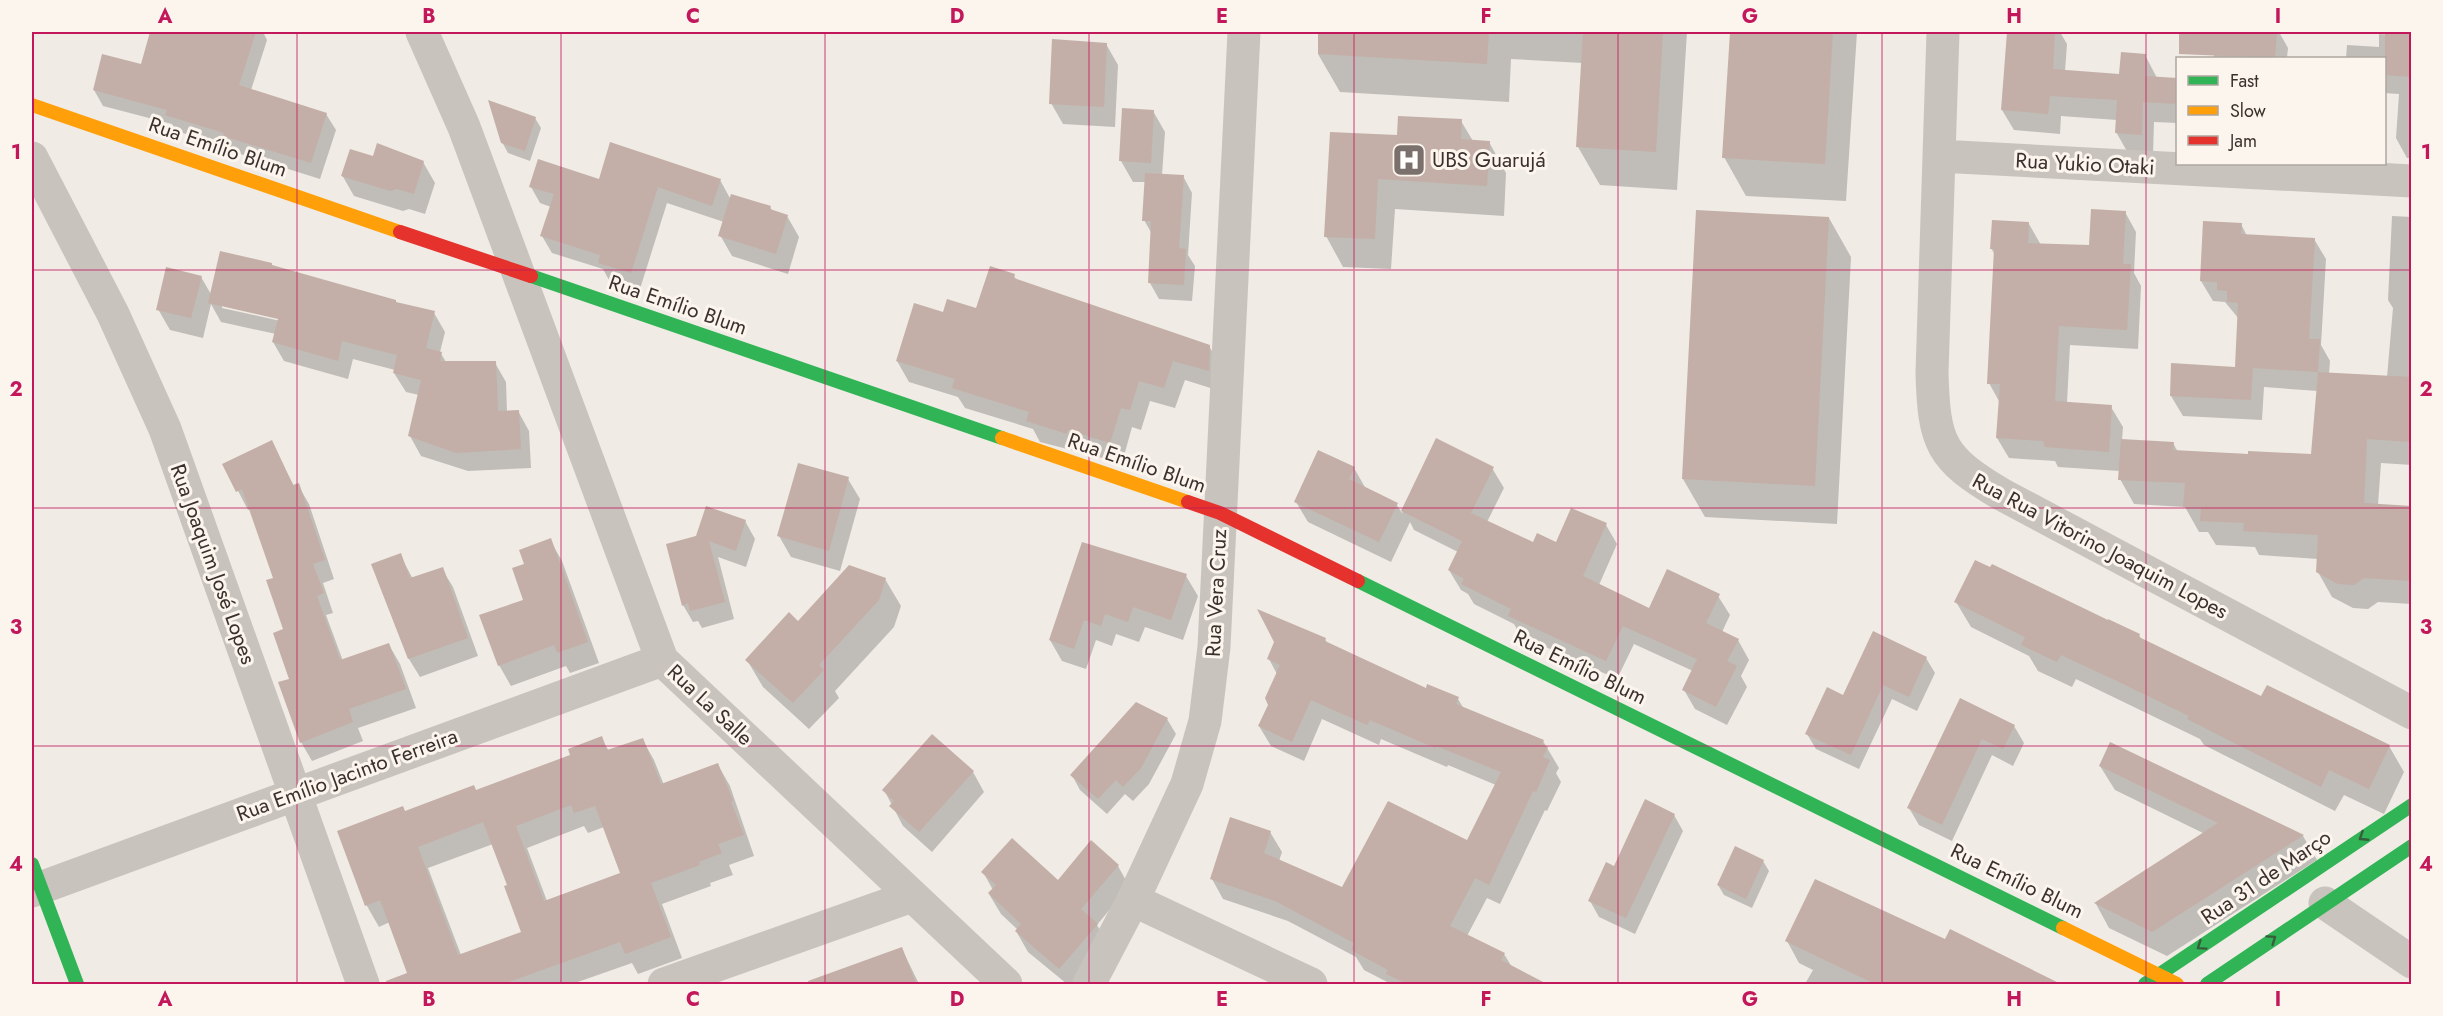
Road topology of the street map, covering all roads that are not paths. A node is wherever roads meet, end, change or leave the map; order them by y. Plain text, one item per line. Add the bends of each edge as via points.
1 (422, 32) edge
2 (1244, 32) edge
3 (1944, 32) edge
4 (32, 105) edge
5 (1939, 156) junction
6 (32, 158) edge
7 (2412, 181) edge
8 (518, 272) junction
9 (1220, 513) junction
10 (662, 660) junction
11 (2412, 713) edge
12 (295, 794) junction
13 (2412, 805) edge
14 (2412, 846) edge
15 (34, 881) edge
16 (912, 896) junction
17 (1133, 900) junction
18 (2325, 903) junction
19 (2412, 962) edge
20 (2158, 975) junction
21 (77, 984) edge
22 (363, 984) edge
23 (664, 984) edge
24 (1006, 984) edge
25 (1089, 984) edge
26 (1311, 984) edge
27 (2145, 984) edge
28 (2178, 984) edge
29 (2207, 984) edge

1 - 8 street, Rua La Salle via 464,128
2 - 9 street, Rua Vera Cruz
3 - 5 street, Rua Rua Vitorino Joaquim Lopes
4 - 8 main road, Rua Emílio Blum
5 - 7 street, Rua Yukio Otaki
5 - 11 street, Rua Rua Vitorino Joaquim Lopes via 1932,373 1933,414 1943,448 1966,474 2001,494
6 - 12 street, Rua Joaquim José Lopes via 113,314 165,429
8 - 9 main road, Rua Emílio Blum
8 - 10 street, Rua La Salle
9 - 17 street, Rua Vera Cruz via 1214,647 1205,721 1187,784
9 - 20 main road, Rua Emílio Blum
10 - 12 street, Rua Emílio Jacinto Ferreira
10 - 16 street, Rua La Salle
12 - 15 street, Rua Emílio Jacinto Ferreira
12 - 22 street, Rua Joaquim José Lopes
13 -> 20 main road, Rua 31 de Março
14 - 18 main road
15 - 21 main road
16 - 23 street
16 - 24 street, Rua La Salle
17 - 25 street, Rua Vera Cruz
17 - 26 street
18 - 19 street
29 -> 18 main road
20 - 27 main road, Rua 31 de Março
20 - 28 main road, Rua Emílio Blum

